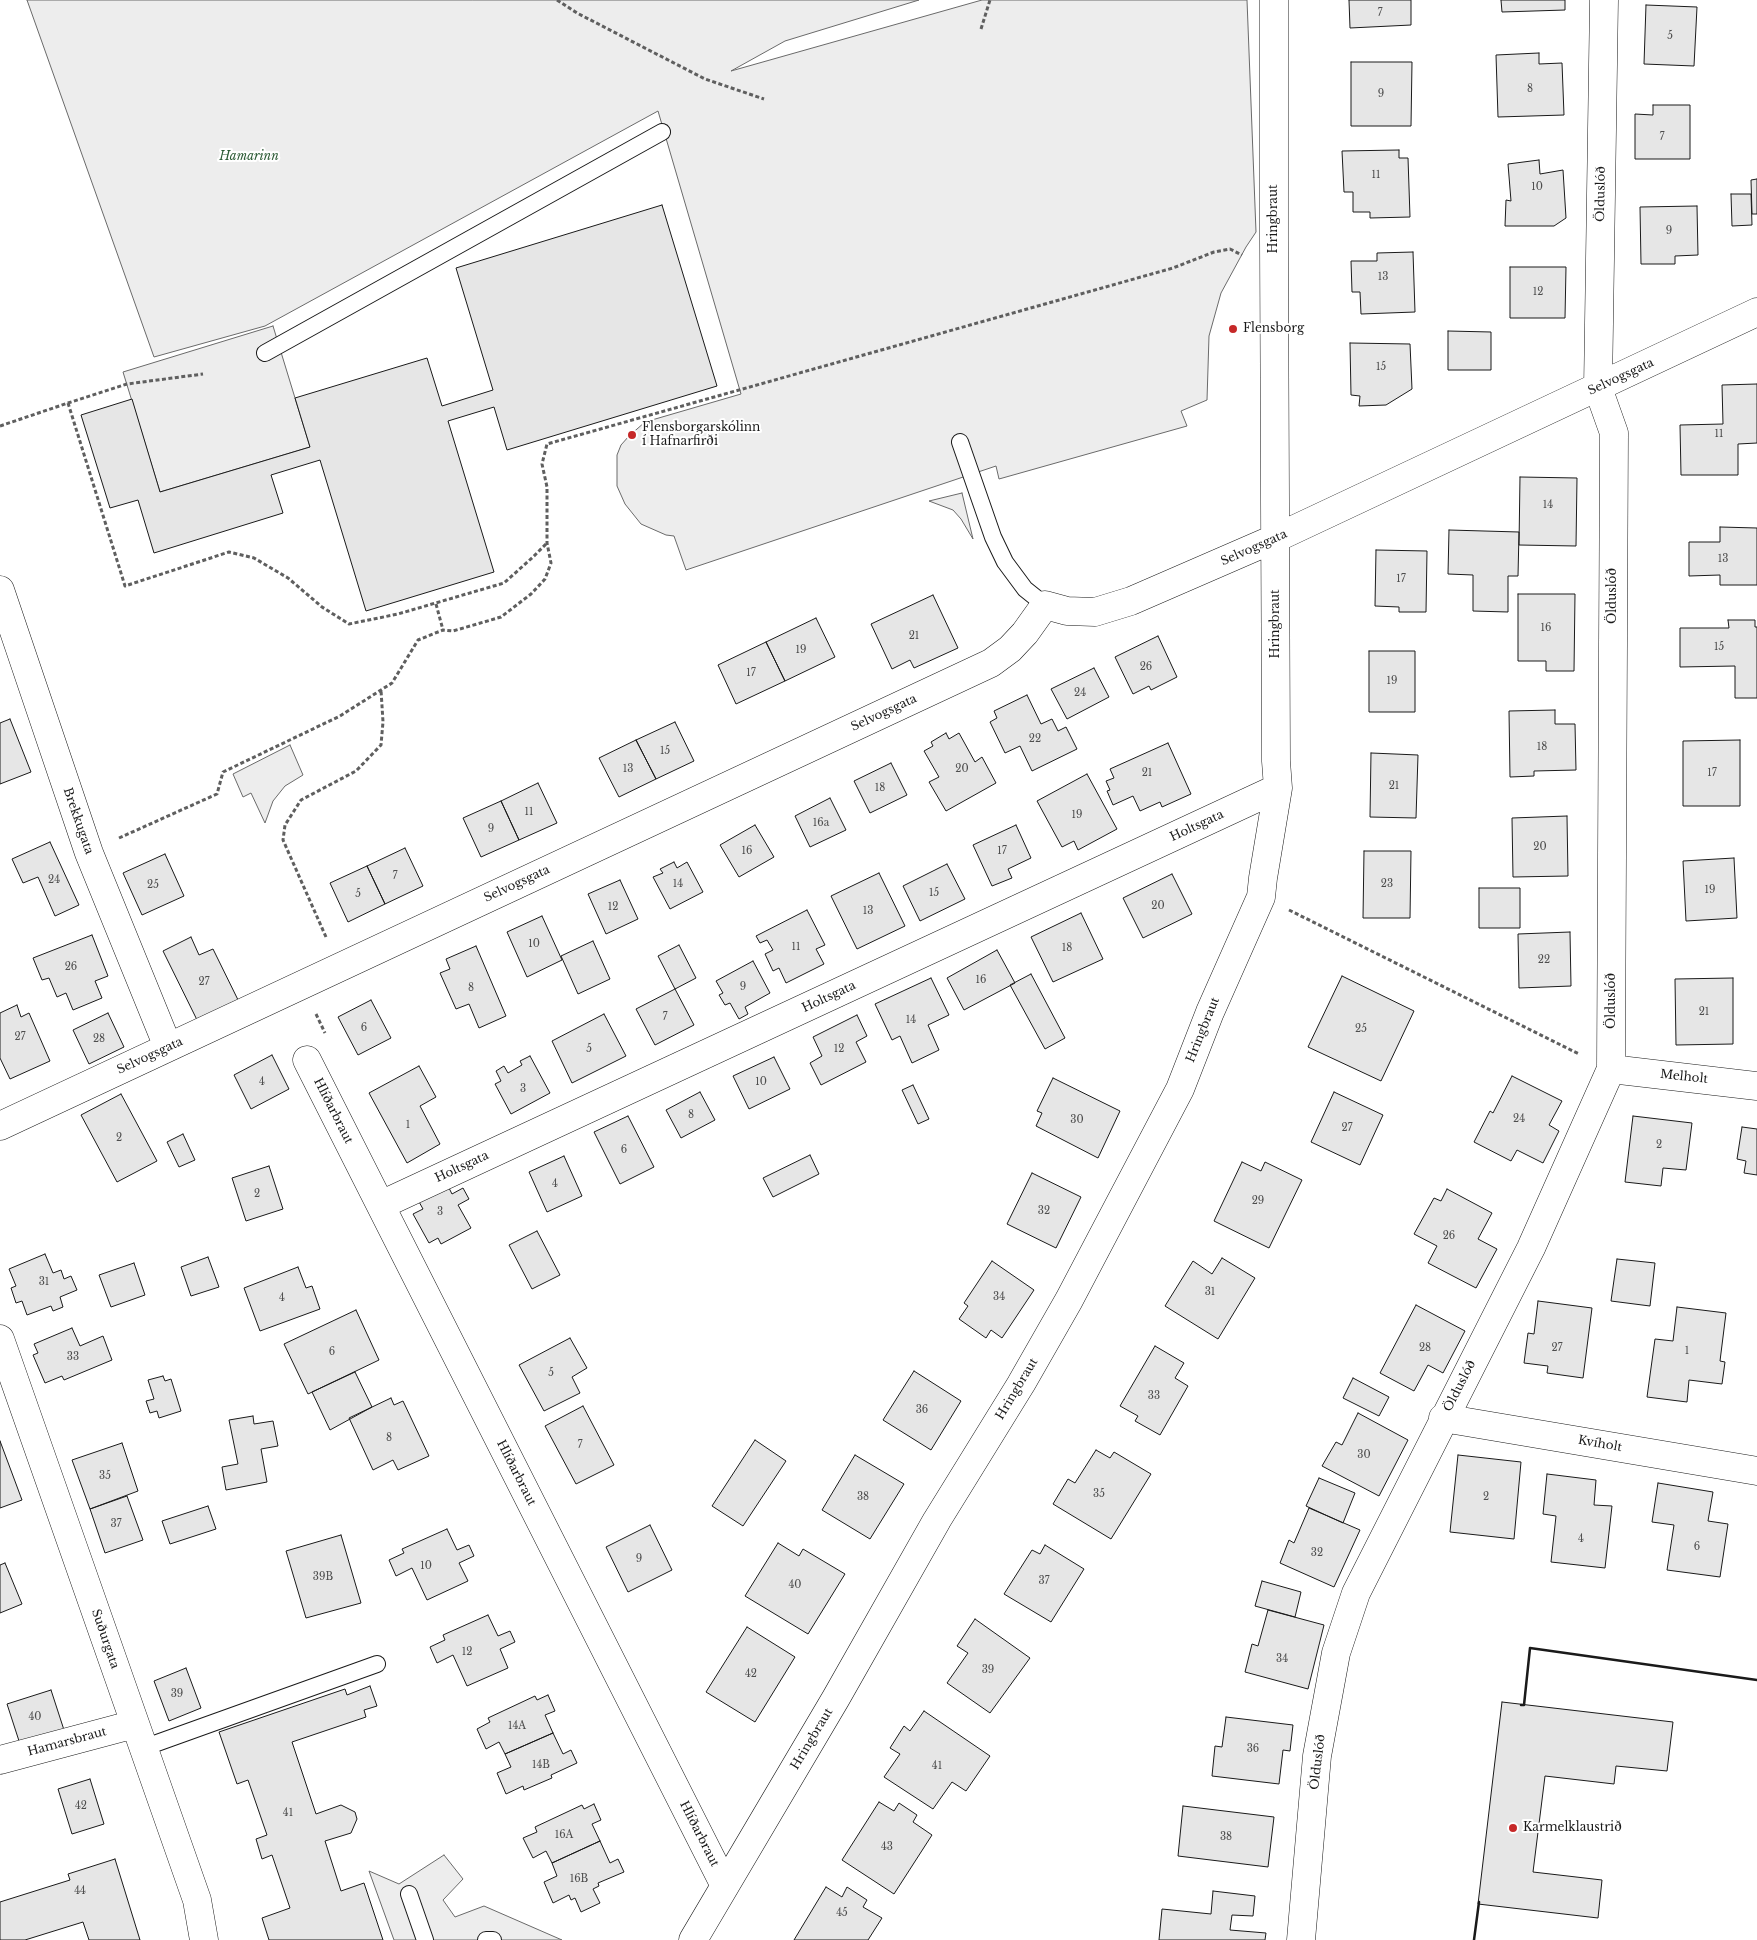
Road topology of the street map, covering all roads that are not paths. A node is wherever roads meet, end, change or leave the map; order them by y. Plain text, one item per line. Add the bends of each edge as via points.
1 (1274, 0) edge
2 (1604, 0) edge
3 (662, 132) dead end
4 (1757, 312) edge
5 (265, 353) dead end
6 (1598, 388) junction
7 (960, 442) dead end
8 (1276, 538) junction
9 (0, 590) edge
10 (1045, 605) junction
11 (1278, 788) junction
12 (168, 1047) junction
13 (307, 1060) road end
14 (1611, 1069) junction
15 (1757, 1086) edge
16 (0, 1126) edge
17 (381, 1205) junction
18 (0, 1339) edge
19 (1443, 1418) junction
20 (1757, 1471) edge
21 (377, 1664) dead end
22 (139, 1736) junction
23 (0, 1760) edge
24 (724, 1886) junction
25 (409, 1894) dead end
26 (204, 1940) edge
27 (425, 1940) edge
28 (486, 1940) edge
29 (493, 1940) edge
30 (693, 1940) edge
31 (1301, 1940) edge

1 - 8 street, Hringbraut
2 - 6 street, Ölduslóð
3 - 5 lane
4 - 6 street, Selvogsgata
6 - 8 street, Selvogsgata
6 - 14 street, Ölduslóð via 1614,433
7 - 10 lane via 1005,562 1025,589
8 - 10 street, Selvogsgata via 1131,601 1095,612 1067,611
8 - 11 street, Hringbraut
9 - 12 street, Brekkugata via 89,853
10 - 12 street, Selvogsgata via 1010,649 991,662
11 - 17 street, Holtsgata
11 - 24 street, Hringbraut via 1261,897 1180,1089 1021,1384 937,1520
12 - 16 street, Selvogsgata
13 - 17 street, Hlíðarbraut
14 - 15 street, Melholt
14 - 19 street, Ölduslóð via 1530,1248
17 - 24 street, Hlíðarbraut
18 - 22 street, Suðurgata
19 - 20 street, Kvíholt
19 - 31 street, Ölduslóð via 1356,1593 1336,1653 1317,1756
21 - 22 lane
22 - 23 street, Hamarsbraut
22 - 26 street, Suðurgata via 197,1900
24 - 30 street, Hringbraut
25 - 27 lane
28 - 29 lane

